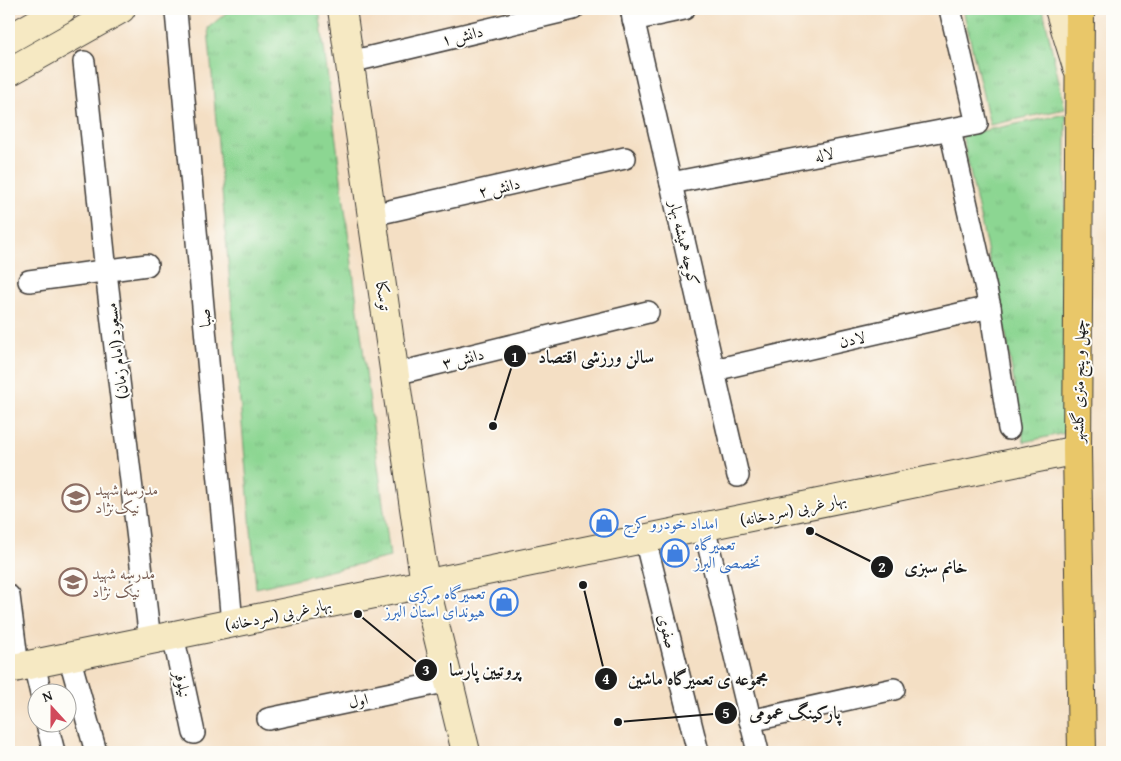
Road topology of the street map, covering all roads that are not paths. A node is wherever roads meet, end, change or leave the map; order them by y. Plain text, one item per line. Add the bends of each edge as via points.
1 (62, 9) edge
2 (121, 9) edge
3 (342, 9) edge
4 (574, 9) edge
5 (684, 9) edge
6 (950, 9) edge
7 (1059, 9) edge
8 (1080, 9) edge
9 (176, 12) dead end
10 (632, 14) edge
11 (9, 39) edge
12 (84, 62) dead end
13 (350, 62) junction
14 (9, 72) edge
15 (1081, 80) junction
16 (950, 130) junction
17 (625, 158) dead end
18 (671, 183) junction
19 (372, 215) junction
20 (147, 265) dead end
21 (106, 272) junction
22 (29, 281) dead end
23 (990, 307) junction
24 (648, 312) dead end
25 (714, 370) junction
26 (395, 374) junction
27 (1009, 429) dead end
28 (1077, 450) junction
29 (738, 476) dead end
30 (704, 527) junction
31 (645, 539) junction
32 (426, 584) junction
33 (9, 596) edge
34 (232, 623) junction
35 (162, 638) junction
36 (69, 656) junction
37 (20, 667) edge
38 (449, 681) junction
39 (33, 684) edge
40 (894, 689) dead end
41 (268, 720) dead end
42 (750, 721) junction
43 (194, 733) dead end
44 (50, 734) edge
45 (54, 752) edge
46 (96, 752) edge
47 (466, 752) edge
48 (698, 752) edge
49 (758, 752) edge
50 (1082, 752) edge

1 - 11 street
2 - 14 street
3 - 13 street, توسکا
4 - 13 street, دانش ۱
5 - 10 street
6 - 16 street, لاله via 977,124
7 - 15 street
8 - 15 main road, چهل و پنج متری گلشهر
9 - 34 street, صبا
10 - 18 street, کوچه همیشه بهار
12 - 21 street, مسعود (امام زمان)
13 - 19 street, توسکا
15 - 28 main road, چهل و پنج متری گلشهر
16 - 18 street, لاله
16 - 23 street
17 - 19 street, دانش ۲
18 - 25 street, کوچه همیشه بهار
19 - 26 street, توسکا
20 - 21 street
21 - 22 street
21 - 35 street, مسعود (امام زمان)
23 - 25 street, لادن
23 - 27 street
24 - 26 street, دانش ۳
25 - 29 street, کوچه همیشه بهار
26 - 32 street, توسکا
28 - 30 street, بهار غربی (سردخانه)
28 - 50 main road, چهل و پنج متری گلشهر
30 - 31 street, بهار غربی (سردخانه)
30 - 42 street
31 - 32 street, بهار غربی (سردخانه)
31 - 48 street, صفوی
32 - 34 street, بهار غربی (سردخانه)
32 - 38 street, توسکا
33 - 37 street
34 - 35 street, بهار غربی (سردخانه)
35 - 36 street, بهار غربی (سردخانه)
35 - 43 street, نیلوفر
36 - 37 street, بهار غربی (سردخانه)
36 - 46 street
37 - 39 street
38 - 41 street, اول
38 - 47 street, توسکا
40 - 42 street
42 - 49 street
44 - 45 street

